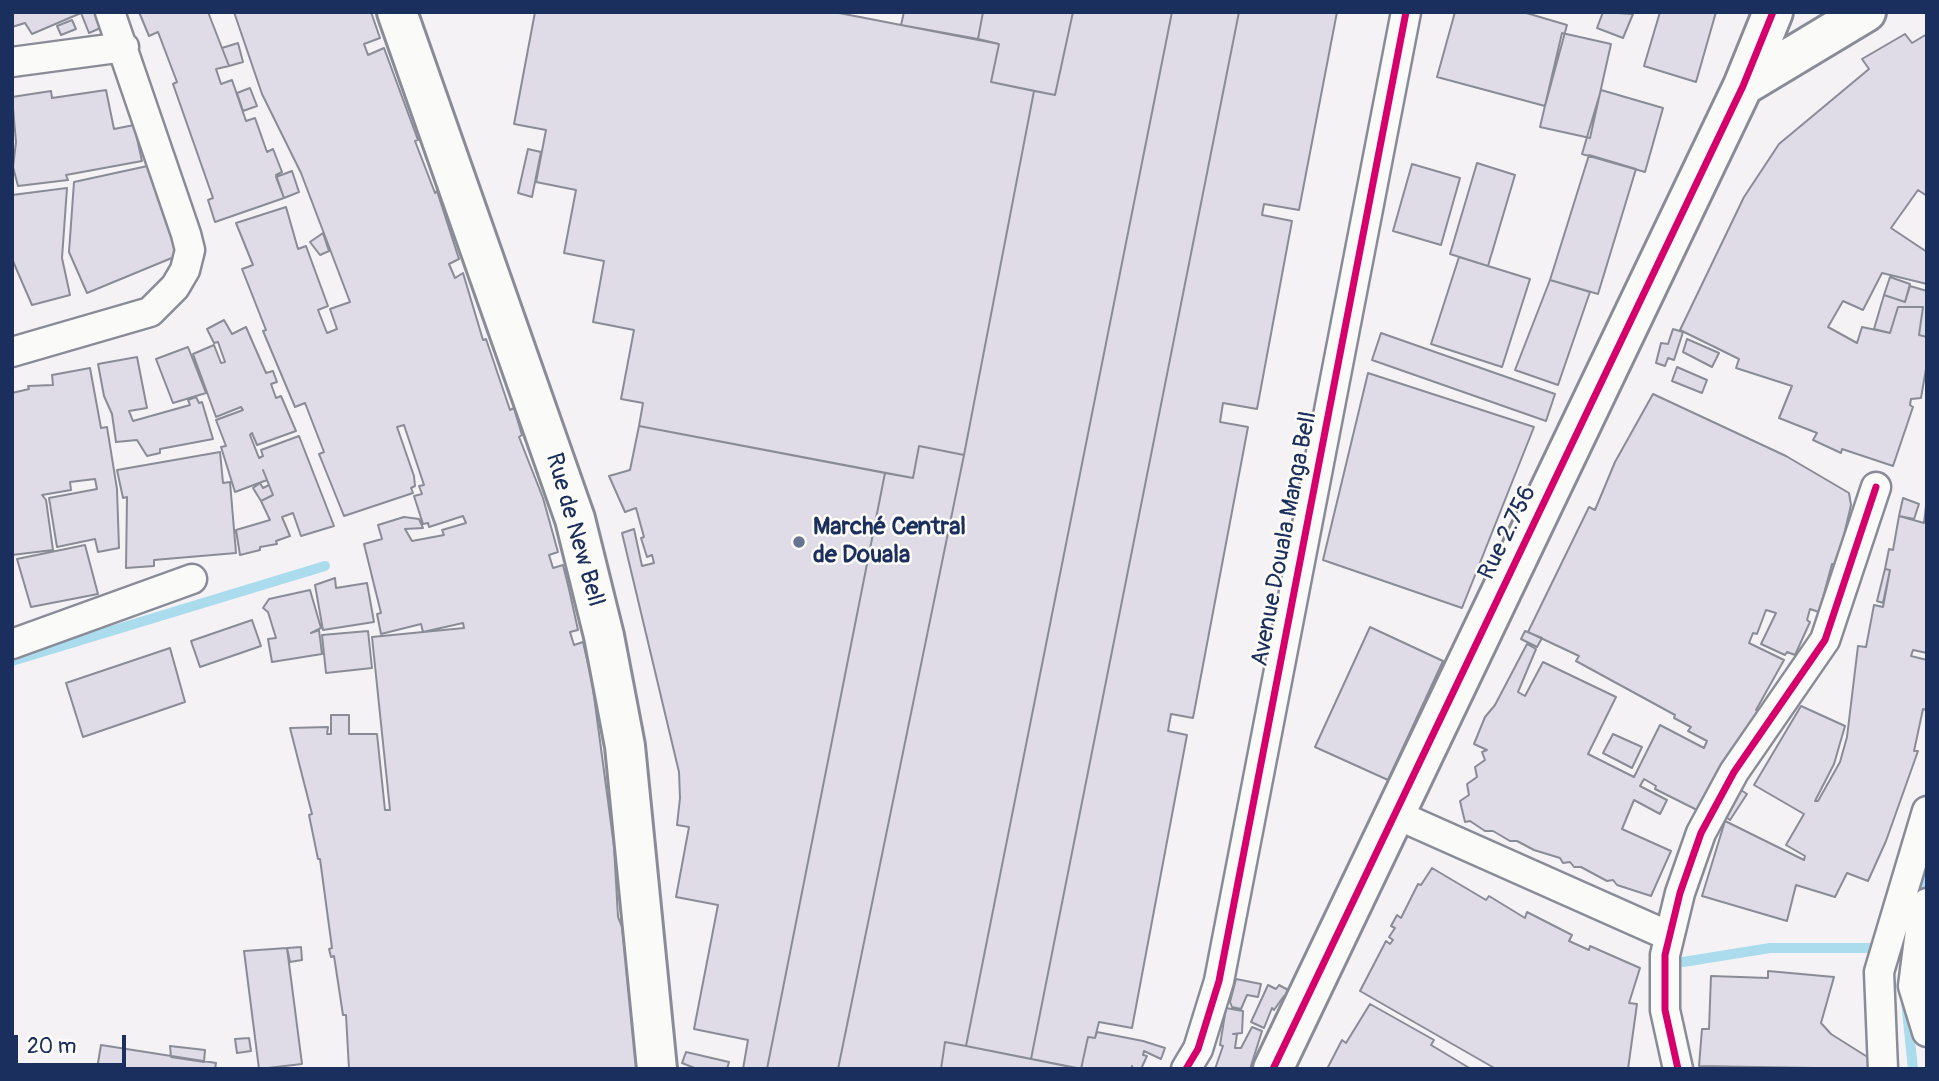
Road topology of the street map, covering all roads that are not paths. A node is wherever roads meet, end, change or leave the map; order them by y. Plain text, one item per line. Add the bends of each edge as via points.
1 (110, 12) edge
2 (397, 12) edge
3 (1406, 12) edge
4 (1773, 12) edge
5 (1866, 12) edge
6 (124, 47) junction
7 (12, 62) edge
8 (1743, 86) junction
9 (12, 352) edge
10 (1876, 487) dead end
11 (191, 579) dead end
12 (12, 644) edge
13 (1927, 811) edge
14 (1395, 814) junction
15 (1927, 903) edge
16 (1669, 936) junction
17 (1927, 1031) edge
18 (1676, 1067) edge
19 (657, 1069) edge
20 (1186, 1069) edge
21 (1273, 1069) edge
22 (1883, 1069) edge

1 - 6 street
2 - 19 street, Rue de New Bell via 575,519 604,636 625,746
3 - 20 street, Avenue Douala Manga Bell via 1219,981 1198,1049
4 - 8 street, Rue 2.756
5 - 8 street
6 - 7 street
6 - 9 street via 186,234 190,250 186,270 150,312
8 - 14 street, Rue 2.756
10 - 16 street via 1825,640 1734,772 1701,833
11 - 12 street
13 - 22 street via 1879,972
14 - 16 street
14 - 21 street, Rue 2.756
15 - 17 street via 1913,986
16 - 18 street via 1665,1010

